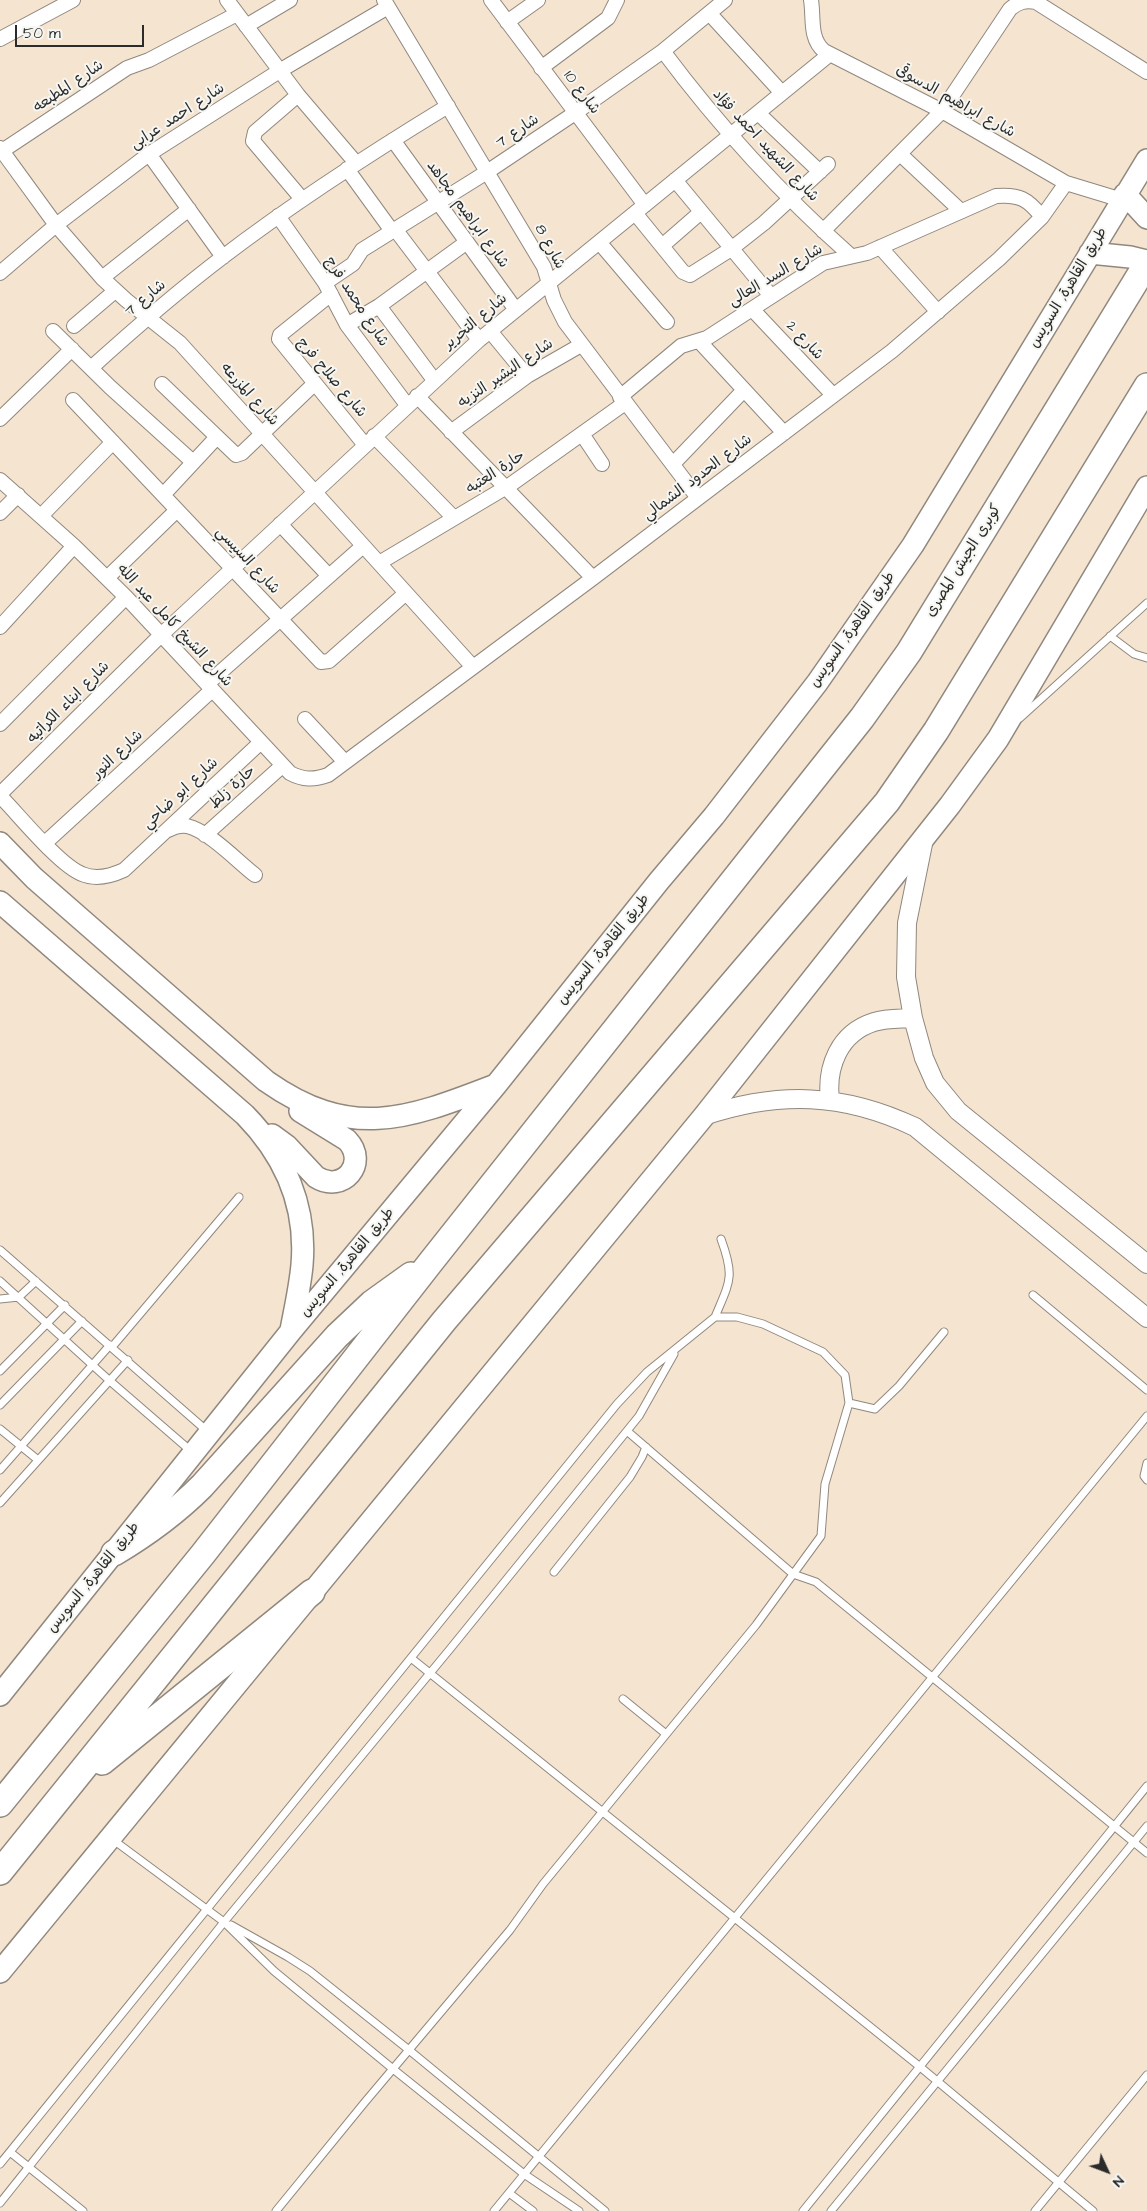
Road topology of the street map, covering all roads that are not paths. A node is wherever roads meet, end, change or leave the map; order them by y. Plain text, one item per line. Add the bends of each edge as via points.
1 (73, 0) edge
2 (227, 0) edge
3 (290, 0) edge
4 (491, 0) edge
5 (538, 0) edge
6 (617, 0) edge
7 (725, 0) edge
8 (811, 0) edge
9 (386, 4) edge
10 (236, 14) junction
11 (710, 14) junction
12 (507, 22) junction
13 (246, 26) junction
14 (0, 39) edge
15 (663, 52) junction
16 (830, 54) junction
17 (541, 68) junction
18 (281, 70) junction
19 (1147, 72) edge
20 (782, 93) junction
21 (298, 95) junction
22 (448, 106) junction
23 (942, 111) junction
24 (575, 112) junction
25 (758, 113) junction
26 (730, 136) junction
27 (393, 140) junction
28 (1, 150) edge
29 (149, 154) junction
30 (900, 154) junction
31 (1147, 160) edge
32 (351, 166) junction
33 (487, 172) junction
34 (675, 180) junction
35 (1066, 182) junction
36 (1124, 197) junction
37 (302, 199) junction
38 (790, 200) junction
39 (438, 202) junction
40 (640, 209) junction
41 (189, 210) junction
42 (961, 211) junction
43 (702, 212) junction
44 (278, 216) junction
45 (1042, 217) junction
46 (1147, 218) edge
47 (56, 225) junction
48 (394, 230) junction
49 (823, 232) junction
50 (467, 242) junction
51 (599, 242) junction
52 (662, 246) junction
53 (880, 248) junction
54 (731, 249) junction
55 (1090, 253) junction
56 (851, 256) junction
57 (223, 257) junction
58 (1147, 262) edge
59 (427, 272) junction
60 (0, 273) edge
61 (102, 278) junction
62 (549, 282) junction
63 (328, 289) junction
64 (115, 291) junction
65 (771, 296) junction
66 (379, 306) junction
67 (752, 309) junction
68 (516, 310) junction
69 (938, 312) junction
70 (148, 317) junction
71 (667, 322) dead end
72 (347, 325) junction
73 (74, 326) dead end
74 (53, 331) dead end
75 (490, 331) junction
76 (478, 340) junction
77 (699, 341) junction
78 (581, 345) junction
79 (72, 349) junction
80 (91, 368) junction
81 (527, 376) junction
82 (434, 380) junction
83 (162, 384) dead end
84 (314, 384) junction
85 (1147, 386) edge
86 (744, 390) junction
87 (833, 395) junction
88 (73, 400) dead end
89 (623, 400) junction
90 (412, 401) junction
91 (0, 419) edge
92 (452, 432) junction
93 (261, 433) junction
94 (784, 433) junction
95 (582, 434) junction
96 (216, 438) junction
97 (370, 440) junction
98 (113, 442) junction
99 (193, 462) junction
100 (602, 464) dead end
101 (673, 464) junction
102 (0, 480) edge
103 (505, 487) junction
104 (1147, 487) edge
105 (314, 492) junction
106 (18, 495) junction
107 (163, 495) junction
108 (698, 498) junction
109 (177, 510) junction
110 (0, 513) edge
111 (41, 516) junction
112 (454, 518) junction
113 (280, 524) junction
114 (74, 546) junction
115 (363, 546) junction
116 (380, 564) junction
117 (232, 569) junction
118 (329, 576) junction
119 (107, 578) junction
120 (593, 578) junction
121 (406, 593) junction
122 (126, 597) junction
123 (1147, 603) edge
124 (280, 620) junction
125 (0, 627) edge
126 (161, 635) junction
127 (1110, 636) junction
128 (1147, 658) edge
129 (473, 667) junction
130 (210, 687) junction
131 (305, 719) dead end
132 (0, 724) edge
133 (998, 739) junction
134 (261, 742) junction
135 (345, 762) junction
136 (282, 766) junction
137 (328, 775) joint
138 (0, 795) edge
139 (167, 830) junction
140 (205, 835) junction
141 (924, 837) junction
142 (45, 843) junction
143 (0, 844) edge
144 (255, 875) dead end
145 (0, 902) edge
146 (913, 1018) junction
147 (496, 1085) junction
148 (282, 1092) junction
149 (830, 1100) junction
150 (704, 1116) junction
151 (258, 1128) junction
152 (239, 1197) dead end
153 (721, 1239) dead end
154 (0, 1250) edge
155 (430, 1263) junction
156 (1147, 1264) edge
157 (0, 1281) edge
158 (36, 1281) junction
159 (1033, 1295) dead end
160 (19, 1297) junction
161 (0, 1299) edge
162 (65, 1305) junction
163 (715, 1317) junction
164 (1147, 1318) edge
165 (82, 1321) junction
166 (47, 1323) junction
167 (291, 1331) junction
168 (944, 1332) dead end
169 (64, 1340) junction
170 (111, 1346) junction
171 (677, 1350) junction
172 (128, 1360) junction
173 (91, 1364) junction
174 (0, 1372) edge
175 (110, 1381) junction
176 (1147, 1390) edge
177 (849, 1403) junction
178 (0, 1405) edge
179 (1147, 1416) edge
180 (0, 1429) edge
181 (627, 1431) junction
182 (210, 1433) junction
183 (20, 1445) junction
184 (646, 1447) junction
185 (194, 1453) junction
186 (38, 1460) junction
187 (1147, 1463) edge
188 (0, 1470) edge
189 (1147, 1480) edge
190 (0, 1503) edge
191 (114, 1553) junction
192 (554, 1572) dead end
193 (793, 1574) junction
194 (312, 1592) junction
195 (411, 1658) junction
196 (430, 1673) junction
197 (933, 1677) junction
198 (0, 1696) edge
199 (624, 1699) dead end
200 (666, 1734) junction
201 (1147, 1786) edge
202 (65, 1792) junction
203 (0, 1804) edge
204 (602, 1812) junction
205 (1114, 1826) junction
206 (1147, 1826) edge
207 (109, 1837) junction
208 (1134, 1842) junction
209 (1147, 1853) edge
210 (0, 1872) edge
211 (206, 1909) junction
212 (734, 1918) junction
213 (224, 1922) junction
214 (0, 1972) edge
215 (409, 2050) junction
216 (919, 2066) junction
217 (393, 2069) junction
218 (1147, 2076) edge
219 (937, 2081) junction
220 (10, 2152) junction
221 (539, 2156) junction
222 (0, 2164) edge
223 (28, 2167) junction
224 (524, 2174) junction
225 (1059, 2182) junction
226 (509, 2193) junction
227 (0, 2203) edge
228 (79, 2210) edge
229 (276, 2211) edge
230 (494, 2211) edge
231 (533, 2211) edge
232 (579, 2211) edge
233 (605, 2211) edge
234 (803, 2211) edge
235 (831, 2211) edge
236 (1036, 2211) edge
237 (1093, 2211) edge

1 - 14 street
2 - 10 street
3 - 13 street
4 - 12 street, شارع 10
5 - 12 street
6 - 17 street via 608,18
7 - 11 street, شارع 7
8 - 16 street, شارع ابراهيم الدسوقى via 816,41
9 - 18 street, شارع احمد عرابى
9 - 22 street, شارع 8
10 - 13 street
10 - 28 street, شارع المطبعه via 149,60 127,68
11 - 15 street, شارع 7
11 - 20 street
12 - 17 street, شارع 10
13 - 18 street
15 - 24 street, شارع 7
15 - 26 street, شارع الشهيد احمد فؤاد
16 - 20 street, شارع التحرير
16 - 23 street, شارع ابراهيم الدسوقى
17 - 24 street, شارع 10
18 - 21 street
18 - 29 street, شارع احمد عرابى
19 - 23 street via 1036,2 1022,1 1010,9
20 - 25 street, شارع التحرير
21 - 32 street
21 - 37 street via 255,132 253,141
22 - 27 street, شارع 7
22 - 33 street, شارع 8
23 - 30 street
23 - 35 street, شارع ابراهيم الدسوقى
24 - 33 street, شارع 7
24 - 40 street, شارع 10
25 - 26 street, شارع التحرير
25 - 38 street via 824,168
26 - 34 street, شارع التحرير
26 - 38 street, شارع الشهيد احمد فؤاد
27 - 32 street, شارع 7
27 - 39 street, شارع ابراهيم مجاهد
28 - 47 street, شارع المزرعه
29 - 41 street
29 - 47 street, شارع احمد عرابى
30 - 42 street
30 - 49 street
31 - 36 main road, طريق القاهرة, السويس
32 - 37 street, شارع 7
32 - 48 street
33 - 39 street, شارع 7
33 - 62 street, شارع 8 via 544,267
34 - 40 street, شارع التحرير
34 - 43 street
35 - 36 street, شارع ابراهيم الدسوقى
35 - 45 street, شارع الحدود الشمالي
36 - 46 main road
36 - 55 main road, طريق القاهرة, السويس
37 - 44 street, شارع 7
38 - 49 street, شارع الشهيد احمد فؤاد
38 - 54 street
39 - 48 street, شارع 7
39 - 50 street, شارع ابراهيم مجاهد
40 - 51 street, شارع التحرير
40 - 52 street, شارع 10
41 - 57 street
41 - 61 street
42 - 45 street, شارع السد العالى via 996,196 1011,195 1023,198
42 - 53 street, شارع السد العالى
43 - 52 street
43 - 54 street
44 - 57 street, شارع 7
44 - 63 street, شارع محمد فرج
45 - 69 street, شارع الحدود الشمالي via 999,260
47 - 60 street, شارع احمد عرابى
47 - 61 street, شارع المزرعه
48 - 59 street
48 - 63 street, شارع 7 via 362,250
49 - 56 street, شارع الشهيد احمد فؤاد
50 - 59 street
50 - 68 street, شارع ابراهيم مجاهد
51 - 62 street, شارع التحرير
51 - 71 street
52 - 54 street, شارع 10 via 690,276
53 - 56 street, شارع السد العالى
53 - 69 street
54 - 65 street
55 - 58 main road
55 - 147 main road, طريق القاهرة, السويس via 913,545 822,676 725,802
56 - 65 street, شارع السد العالى via 824,263
57 - 70 street, شارع 7
58 - 155 highway, كوبرى الجيش المصرى via 909,652 857,725
59 - 66 street
59 - 76 street
61 - 64 street, شارع المزرعه
62 - 68 street, شارع التحرير
62 - 78 street, شارع 8 via 557,308
63 - 72 street, شارع محمد فرج
63 - 84 street, شارع صلاح فرج via 279,337
64 - 70 street, شارع المزرعه
64 - 73 street
65 - 67 street, شارع السد العالى
66 - 72 street
66 - 82 street
67 - 77 street, شارع السد العالى
67 - 87 street, شارع 2
68 - 75 street, شارع التحرير
69 - 87 street, شارع الحدود الشمالي
70 - 80 street, شارع 7
70 - 93 street, شارع المزرعه via 180,343
72 - 90 street, شارع محمد فرج
74 - 79 street
75 - 76 street, شارع التحرير
75 - 81 street
76 - 82 street, شارع التحرير
77 - 86 street
77 - 89 street, شارع السد العالى via 681,346
78 - 81 street, شارع البشير النزيه
78 - 89 street, شارع 8
79 - 80 street
79 - 91 street
80 - 99 street
81 - 92 street, شارع البشير النزيه
82 - 90 street, شارع التحرير
83 - 96 street
84 - 93 street
84 - 97 street, شارع صلاح فرج
85 - 202 highway via 931,738 887,802 444,1321
86 - 94 street
86 - 101 street
87 - 94 street, شارع الحدود الشمالي
88 - 98 street, شارع السيسي
89 - 95 street, حارة العتبه
89 - 101 street, شارع 8
90 - 92 street, شارع محمد فرج
90 - 97 street, شارع التحرير
92 - 103 street, شارع محمد فرج
93 - 96 street via 239,455
93 - 105 street, شارع المزرعه
94 - 108 street, شارع الحدود الشمالي
95 - 100 street
95 - 103 street, حارة العتبه
96 - 99 street
97 - 105 street, شارع التحرير
97 - 112 street, شارع صلاح فرج
98 - 107 street, شارع السيسي
98 - 111 street
99 - 107 street
101 - 108 street, شارع 8
102 - 106 street, شارع الشيخ كامل عبد الله
103 - 112 street, حارة العتبه
103 - 120 street, شارع محمد فرج
104 - 133 main road
105 - 113 street, شارع التحرير
105 - 115 street, شارع المزرعه
106 - 110 street
106 - 111 street, شارع الشيخ كامل عبد الله
107 - 109 street, شارع السيسي
108 - 120 street, شارع الحدود الشمالي
109 - 117 street, شارع السيسي
109 - 119 street
111 - 114 street, شارع الشيخ كامل عبد الله
112 - 116 street, حارة العتبه
113 - 117 street, شارع التحرير
113 - 118 street
114 - 119 street, شارع الشيخ كامل عبد الله
114 - 125 street
115 - 116 street, شارع المزرعه
115 - 118 street, شارع النور
116 - 121 street, شارع المزرعه
117 - 124 street, شارع السيسي
117 - 126 street, شارع التحرير
118 - 124 street, شارع النور
119 - 122 street, شارع الشيخ كامل عبد الله
120 - 129 street, شارع الحدود الشمالي
121 - 124 street, شارع السيسي via 325,663 315,657
121 - 129 street, شارع المزرعه
122 - 126 street, شارع الشيخ كامل عبد الله
122 - 132 street
123 - 127 lane
124 - 130 street, شارع النور
126 - 130 street, شارع الشيخ كامل عبد الله
126 - 138 street, شارع ابناء الكراتيه
127 - 128 lane via 1134,654
127 - 133 lane
129 - 135 street, شارع الحدود الشمالي
130 - 134 street, شارع الشيخ كامل عبد الله
130 - 142 street, شارع النور
131 - 135 street
133 - 141 main road
134 - 136 street, شارع الشيخ كامل عبد الله
134 - 139 street, شارع ابو ضاحي
135 - 137 street, شارع الحدود الشمالي
136 - 137 street, شارع الشيخ كامل عبد الله via 290,773 308,779
136 - 140 street, حارة زلط
138 - 142 street
139 - 140 street via 187,826
139 - 142 street, شارع ابو ضاحي via 124,870 104,877 83,875 65,864
140 - 144 street
141 - 146 street via 907,923 906,977
141 - 150 main road
143 - 148 main road via 34,878
145 - 151 main road
146 - 149 street via 873,1022 846,1040 830,1068
146 - 156 street via 935,1083 958,1111
147 - 148 main road via 416,1114 377,1119 318,1110
147 - 167 main road, طريق القاهرة, السويس
148 - 151 main road via 303,1113 347,1140 355,1158 352,1170 342,1180 322,1181 287,1146
149 - 150 street via 762,1101
149 - 164 street via 873,1110 914,1128
150 - 194 main road
151 - 167 main road via 288,1175 301,1220 302,1266
152 - 170 lane
153 - 163 lane via 730,1263 730,1281
154 - 158 lane
155 - 191 highway via 390,1289 337,1336 182,1506
155 - 203 highway via 203,1554
157 - 160 lane
158 - 160 lane
158 - 162 lane
159 - 176 lane
160 - 161 lane
160 - 166 lane
162 - 165 lane
162 - 166 lane
163 - 171 lane
163 - 177 lane via 737,1317 763,1324 823,1352 845,1375
165 - 169 lane
165 - 170 lane
166 - 169 lane
166 - 174 lane
167 - 182 main road, طريق القاهرة, السويس
168 - 177 lane via 899,1386 875,1409
169 - 173 lane
169 - 178 lane
170 - 172 lane
170 - 173 lane
171 - 181 lane
171 - 195 lane via 648,1372 617,1404
172 - 175 lane
172 - 182 lane
173 - 175 lane
173 - 183 lane
175 - 185 lane
175 - 186 lane
177 - 193 lane via 824,1484 821,1536
179 - 197 lane
180 - 183 lane
181 - 184 lane
181 - 196 lane
182 - 185 main road, طريق القاهرة, السويس
183 - 186 lane
183 - 188 lane
184 - 192 lane via 630,1477
184 - 193 lane
185 - 191 main road, طريق القاهرة, السويس
186 - 190 lane
187 - 189 lane via 1144,1476
191 - 198 main road, طريق القاهرة, السويس
193 - 197 lane via 816,1582
193 - 200 lane
194 - 202 highway
194 - 207 main road
195 - 196 lane
195 - 211 lane
196 - 204 lane
196 - 213 lane
197 - 205 lane
197 - 212 lane
199 - 200 lane
200 - 204 lane
201 - 205 lane
202 - 210 highway
204 - 212 lane
204 - 215 lane via 510,1930
205 - 208 lane
205 - 216 lane
206 - 208 lane
207 - 211 lane
207 - 214 main road
208 - 209 lane
208 - 219 lane
211 - 213 lane
211 - 220 lane
212 - 216 lane
212 - 221 lane
213 - 215 lane via 310,1971
213 - 217 lane via 274,1971
213 - 223 lane
215 - 217 lane
215 - 221 lane
216 - 219 lane
216 - 234 lane
217 - 224 lane
217 - 229 lane
218 - 225 lane
219 - 225 lane
219 - 235 lane
220 - 222 lane
220 - 223 lane
221 - 224 lane
221 - 233 lane
223 - 227 lane
223 - 228 lane
224 - 226 lane
224 - 232 lane
225 - 236 lane
225 - 237 lane
226 - 230 lane
226 - 231 lane

